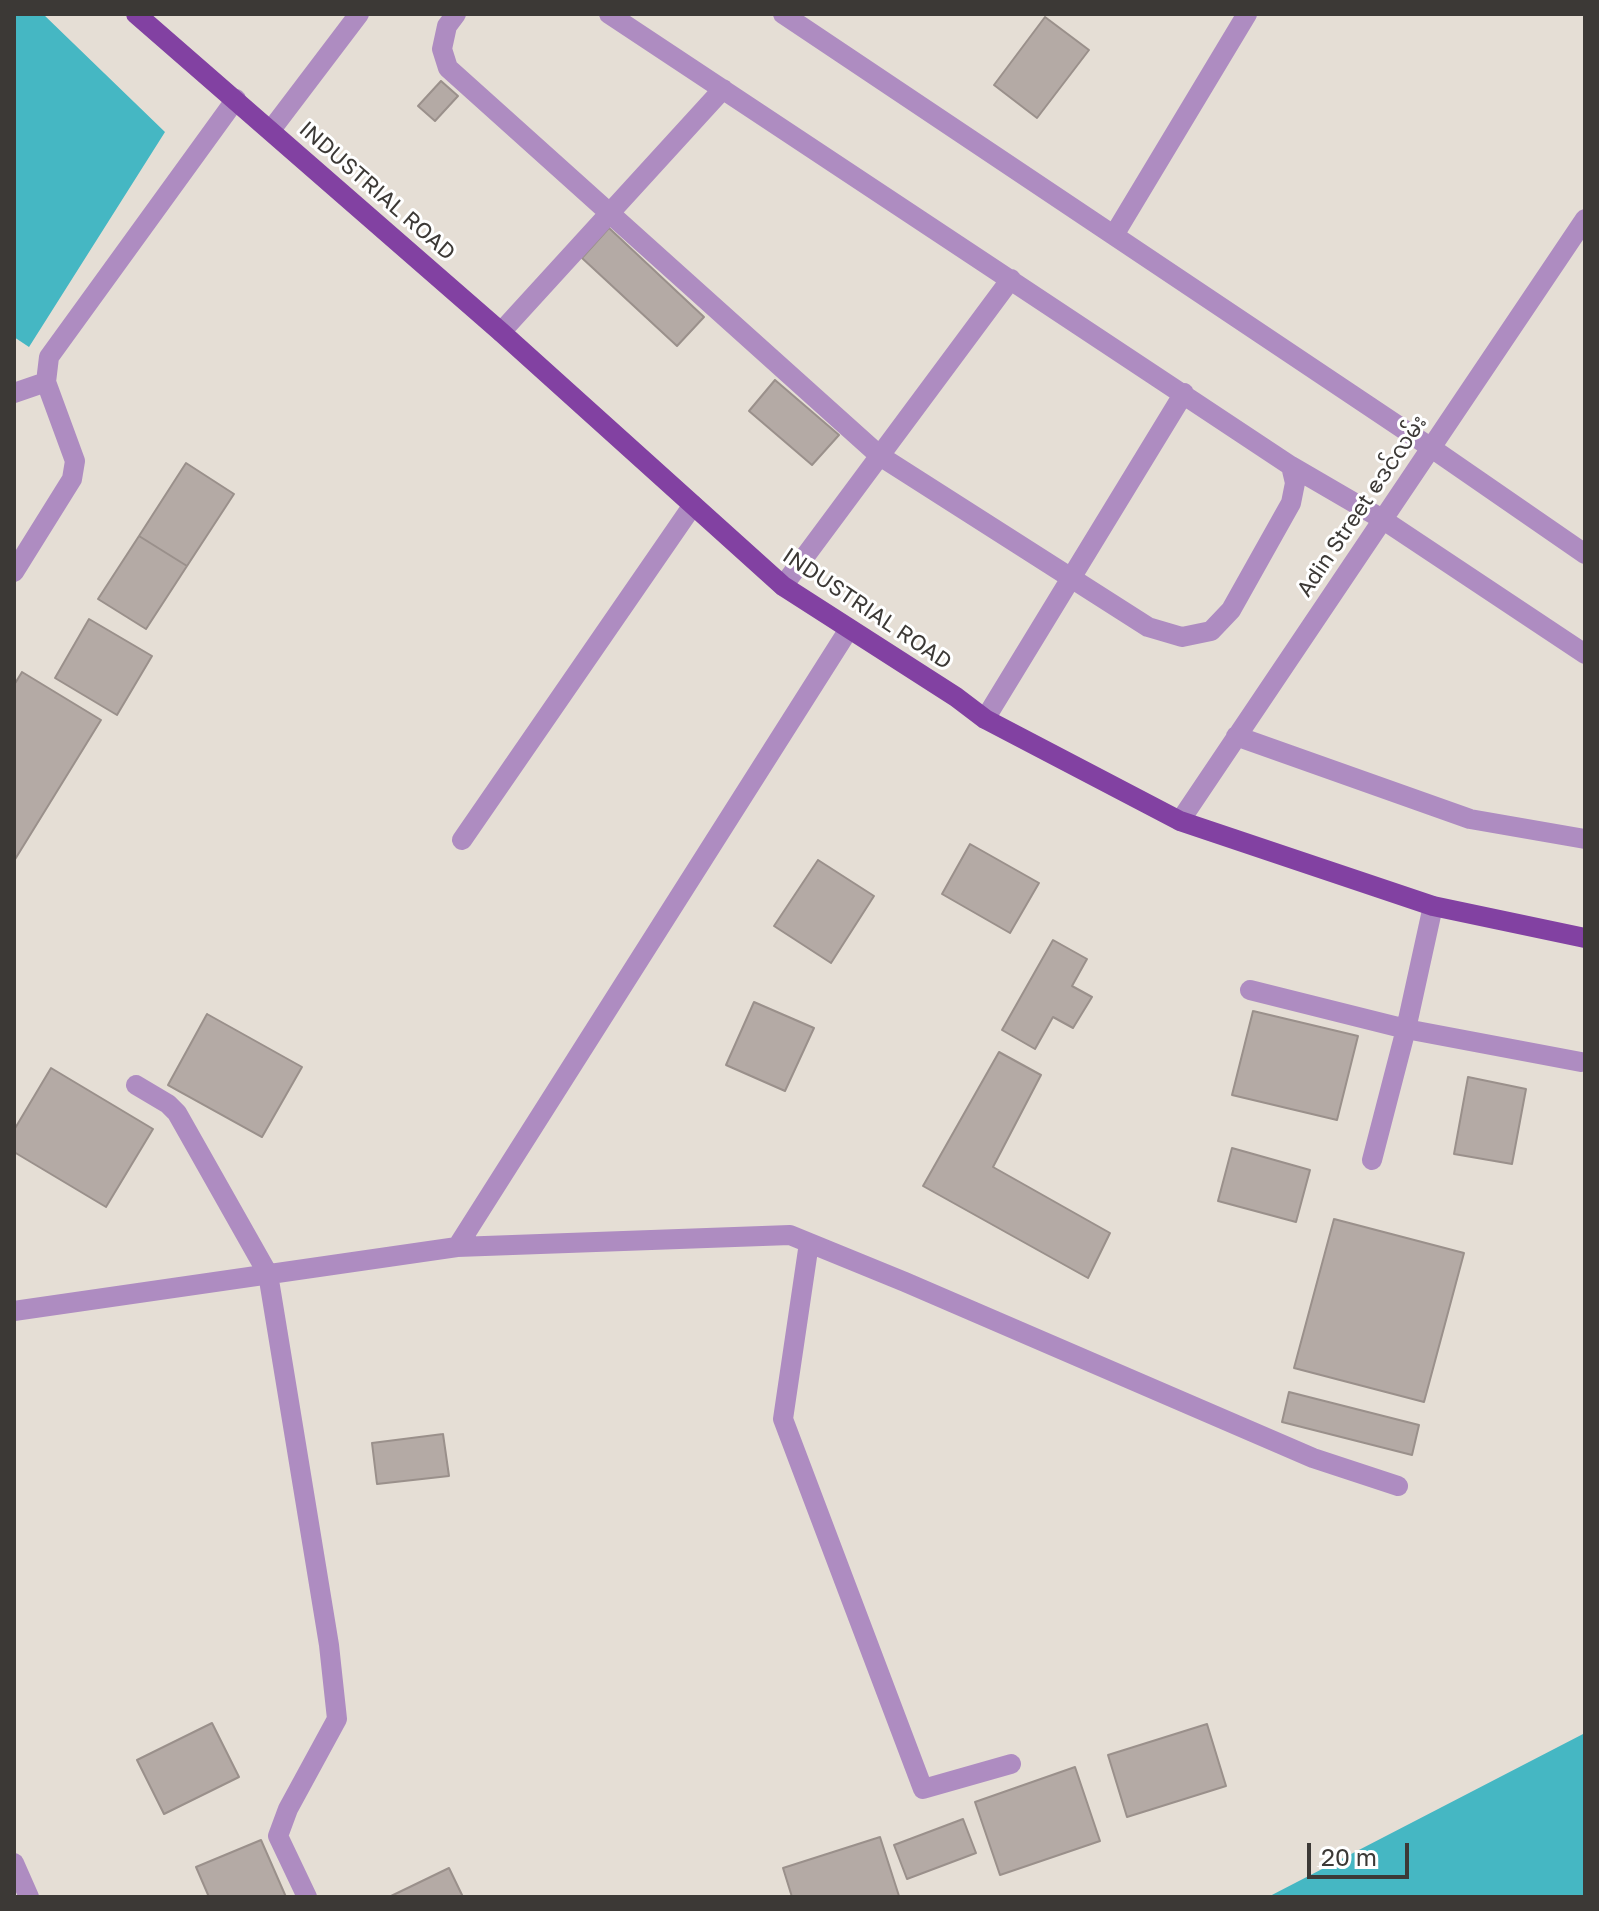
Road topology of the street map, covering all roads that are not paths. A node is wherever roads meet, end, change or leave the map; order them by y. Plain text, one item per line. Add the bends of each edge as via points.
1 (136, 14) edge
2 (359, 14) edge
3 (456, 14) edge
4 (609, 14) edge
5 (1247, 14) edge
6 (794, 17) edge
7 (723, 89) junction
8 (236, 99) junction
9 (271, 130) junction
10 (609, 213) junction
11 (1585, 219) edge
12 (1114, 235) junction
13 (1011, 279) junction
14 (501, 332) junction
15 (46, 382) junction
16 (14, 393) edge
17 (1184, 393) junction
18 (1430, 447) junction
19 (880, 456) junction
20 (1291, 466) junction
21 (693, 505) junction
22 (1382, 519) junction
23 (1585, 554) edge
24 (14, 572) edge
25 (1070, 579) junction
26 (783, 586) junction
27 (849, 629) junction
28 (1585, 654) edge
29 (985, 719) junction
30 (1236, 736) junction
31 (1180, 821) junction
32 (1585, 839) edge
33 (462, 840) dead end
34 (1433, 906) junction
35 (1585, 938) edge
36 (1250, 990) dead end
37 (1406, 1029) junction
38 (1581, 1062) dead end
39 (136, 1085) dead end
40 (1372, 1160) dead end
41 (809, 1243) junction
42 (457, 1247) junction
43 (268, 1274) junction
44 (14, 1311) edge
45 (1398, 1486) dead end
46 (1011, 1764) dead end
47 (14, 1863) edge
48 (29, 1897) edge
49 (307, 1897) edge

1 - 8 main road, INDUSTRIAL ROAD
2 - 9 street
3 - 10 street via 442,49 448,68
4 - 7 street
5 - 12 street
6 - 12 street
7 - 10 street
7 - 13 street
8 - 9 main road, INDUSTRIAL ROAD
8 - 15 street via 49,357
9 - 14 main road, INDUSTRIAL ROAD
10 - 14 street
10 - 19 street
11 - 18 street, Adin Street ဧဒင်လမ်း
12 - 18 street
13 - 17 street
13 - 19 street
14 - 21 main road, INDUSTRIAL ROAD
15 - 16 street
15 - 24 street via 75,461 72,479
17 - 20 street
17 - 25 street
18 - 22 street, Adin Street ဧဒင်လမ်း
18 - 23 street
19 - 25 street
19 - 26 street
20 - 22 street
20 - 25 street via 1291,503 1231,610 1211,631 1182,637 1148,627
21 - 26 main road, INDUSTRIAL ROAD
21 - 33 street
22 - 28 street
22 - 30 street, Adin Street ဧဒင်လမ်း
25 - 29 street
26 - 27 main road, INDUSTRIAL ROAD
27 - 29 main road, INDUSTRIAL ROAD
27 - 42 street
29 - 31 main road, INDUSTRIAL ROAD
30 - 31 street, Adin Street ဧဒင်လမ်း
30 - 32 street via 1470,819
31 - 34 main road, INDUSTRIAL ROAD
34 - 35 main road, INDUSTRIAL ROAD
34 - 37 street
36 - 37 street
37 - 38 street
37 - 40 street
39 - 43 street via 177,1113
41 - 42 street via 790,1235
41 - 45 street via 1313,1458
41 - 46 street via 783,1419 923,1789
42 - 43 street
43 - 44 street
43 - 49 street via 337,1719 278,1836
47 - 48 street

